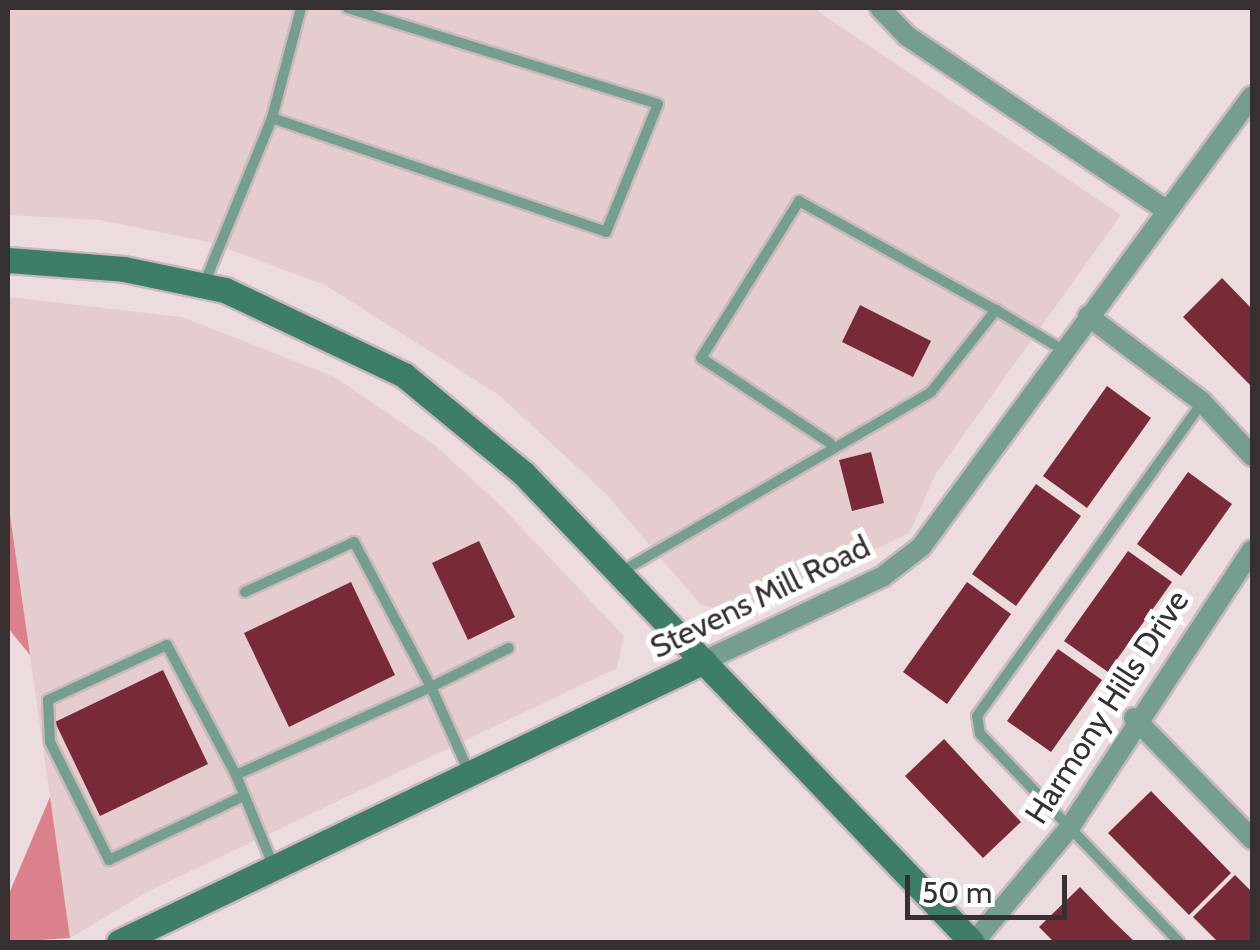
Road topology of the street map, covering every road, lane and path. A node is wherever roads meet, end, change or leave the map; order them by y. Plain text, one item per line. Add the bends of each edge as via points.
1 (301, 8) edge
2 (348, 8) edge
3 (880, 8) edge
4 (1252, 96) edge
5 (272, 118) junction
6 (1167, 211) junction
7 (8, 260) edge
8 (204, 285) junction
9 (996, 310) junction
10 (1088, 316) junction
11 (1062, 350) junction
12 (1202, 402) junction
13 (830, 443) junction
14 (1252, 456) edge
15 (1252, 550) edge
16 (619, 572) junction
17 (245, 592) dead end
18 (509, 648) dead end
19 (704, 662) junction
20 (430, 687) junction
21 (1134, 718) junction
22 (469, 773) junction
23 (236, 775) junction
24 (244, 796) junction
25 (1070, 827) junction
26 (1252, 839) edge
27 (273, 866) junction
28 (120, 942) edge
29 (973, 942) edge
30 (1179, 942) edge

1 - 5 lane
2 - 5 lane via 658,104 606,232
3 - 6 street via 907,36
4 - 6 street, Stevens Mill Road
5 - 8 lane
6 - 10 street, Stevens Mill Road
7 - 8 street
8 - 16 street via 320,328 404,374 481,433
9 - 11 lane
9 - 13 lane via 931,392
9 - 13 lane via 799,200 701,358
10 - 11 street, Stevens Mill Road
10 - 12 street
11 - 19 street, Stevens Mill Road via 906,561
12 - 14 street
12 - 25 lane via 977,716 980,734
13 - 16 lane
15 - 21 street, Harmony Hills Drive
16 - 19 street
17 - 20 lane via 354,542
18 - 20 lane
19 - 22 street, Stevens Mill Road
19 - 29 street
20 - 22 lane
20 - 23 lane
21 - 25 street, Harmony Hills Drive
21 - 26 street
22 - 27 street, Stevens Mill Road
23 - 24 lane
23 - 24 lane via 167,644 48,700 50,742 109,860
24 - 27 lane
25 - 29 street, Harmony Hills Drive
25 - 30 lane
27 - 28 street, Stevens Mill Road

